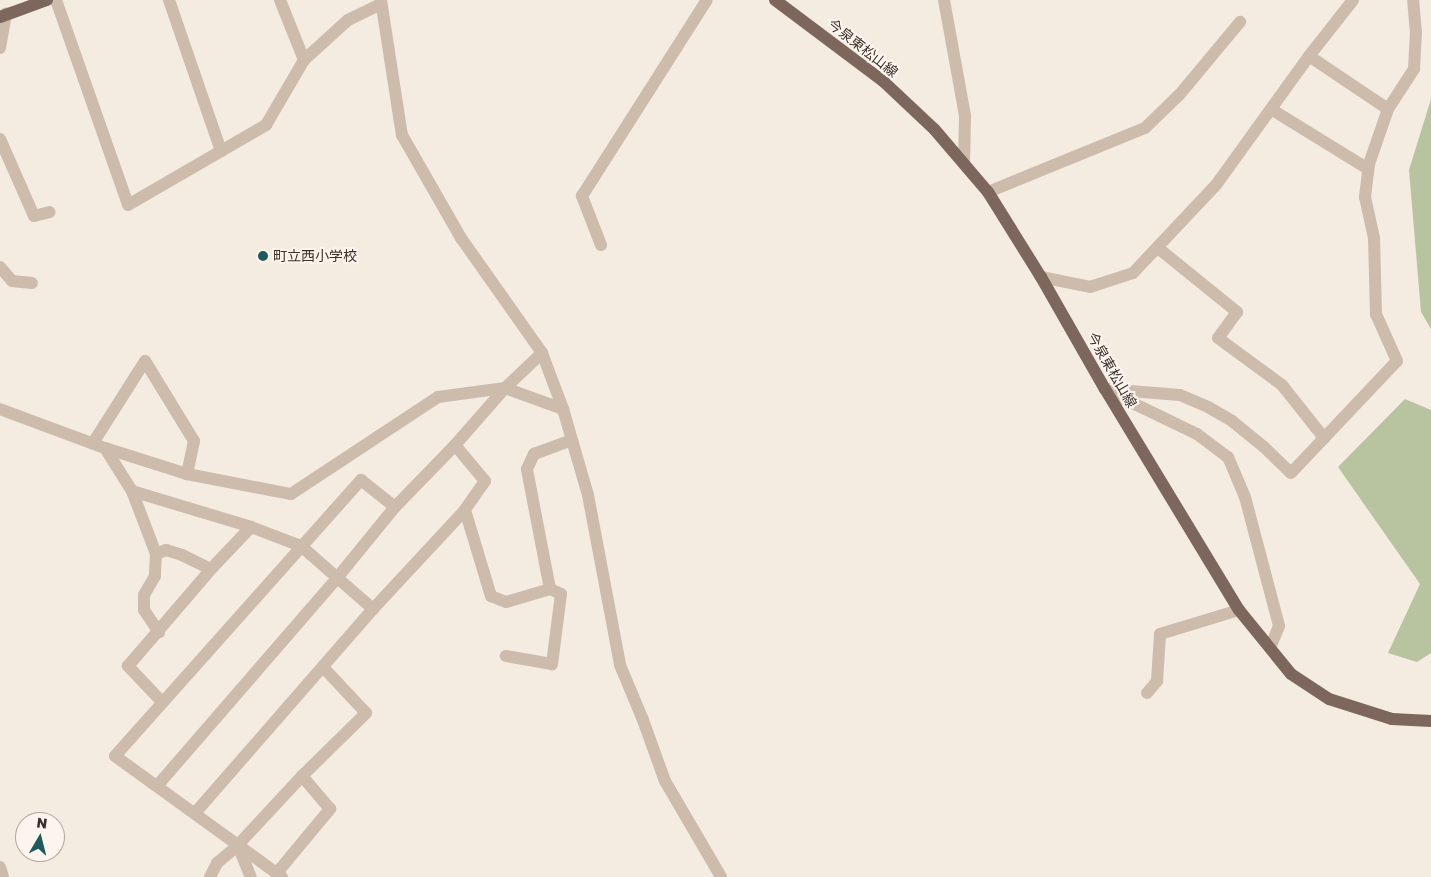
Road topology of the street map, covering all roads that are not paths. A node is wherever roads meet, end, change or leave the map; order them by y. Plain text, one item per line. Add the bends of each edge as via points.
1 (46, 0) edge
2 (56, 0) edge
3 (169, 0) edge
4 (280, 0) edge
5 (706, 0) edge
6 (775, 0) edge
7 (944, 0) edge
8 (1353, 0) edge
9 (1413, 0) edge
10 (381, 2) edge
11 (3, 16) edge
12 (1240, 22) dead end
13 (0, 48) edge
14 (1309, 56) junction
15 (304, 60) junction
16 (1271, 109) junction
17 (1388, 109) junction
18 (0, 139) edge
19 (221, 151) junction
20 (964, 162) junction
21 (1368, 169) junction
22 (988, 192) junction
23 (50, 212) dead end
24 (601, 245) dead end
25 (1158, 248) junction
26 (0, 266) edge
27 (1041, 277) junction
28 (32, 283) dead end
29 (542, 353) junction
30 (505, 388) junction
31 (1105, 390) junction
32 (563, 408) junction
33 (0, 409) edge
34 (1324, 438) junction
35 (572, 440) junction
36 (99, 445) junction
37 (455, 445) junction
38 (188, 474) junction
39 (132, 492) junction
40 (395, 507) junction
41 (465, 510) junction
42 (251, 527) junction
43 (301, 546) junction
44 (156, 554) junction
45 (211, 569) junction
46 (337, 578) junction
47 (550, 589) junction
48 (373, 609) junction
49 (1239, 610) junction
50 (159, 632) junction
51 (1270, 648) junction
52 (506, 656) dead end
53 (323, 667) junction
54 (1147, 693) dead end
55 (162, 702) junction
56 (1431, 721) edge
57 (302, 776) junction
58 (157, 786) junction
59 (195, 813) junction
60 (237, 846) junction
61 (0, 867) edge
62 (279, 876) edge
63 (3, 877) edge
64 (210, 877) edge
65 (251, 877) edge
66 (721, 877) edge

1 - 11 main road
2 - 19 street via 128,205
3 - 19 street
4 - 15 street
5 - 24 street via 582,196
6 - 20 main road, 今泉東松山線 via 883,81
7 - 20 street via 965,116
8 - 14 street
9 - 17 street via 1416,33 1414,70
10 - 15 street via 348,20
10 - 29 street via 402,135 461,238
11 - 13 street
12 - 22 street via 1180,94 1145,128
14 - 16 street
14 - 17 street
15 - 19 street via 266,125
16 - 21 street
16 - 25 street via 1216,185
17 - 21 street
18 - 23 street via 34,216
20 - 22 main road, 今泉東松山線
21 - 34 street via 1365,197 1374,238 1376,314 1397,361
22 - 27 main road, 今泉東松山線
25 - 27 street via 1133,273 1090,287
25 - 34 street via 1237,312 1218,338 1282,385
26 - 28 street via 12,281
27 - 31 main road, 今泉東松山線
29 - 30 street
29 - 32 street
30 - 32 street
30 - 37 street
30 - 38 street via 438,397 290,494
31 - 34 street via 1180,395 1208,407 1238,426 1291,473
31 - 49 main road, 今泉東松山線
31 - 51 street via 1197,434 1228,458 1244,497 1279,626
32 - 35 street
33 - 36 street
35 - 47 street via 534,454 527,470
35 - 66 street via 588,495 620,665 665,781
36 - 38 street
36 - 38 street via 144,362 194,440
36 - 39 street
37 - 40 street
37 - 41 street via 485,481
39 - 42 street
39 - 44 street
40 - 43 street via 361,480
40 - 46 street
41 - 47 street via 491,596 506,602
41 - 48 street
42 - 43 street
42 - 45 street
43 - 46 street
43 - 55 street
44 - 45 street via 166,550
44 - 50 street via 155,576 144,595 144,610
45 - 50 street
46 - 48 street
46 - 58 street
47 - 52 street via 561,594 552,664
48 - 53 street
49 - 51 main road, 今泉東松山線
49 - 54 street via 1160,634 1157,681
50 - 55 street via 128,666
51 - 56 main road, 今泉東松山線 via 1291,674 1329,699 1392,719
53 - 57 street via 366,713
53 - 59 street
55 - 58 street via 115,756
57 - 60 street
57 - 62 street via 330,809
58 - 59 street
59 - 60 street
60 - 62 street
60 - 64 street via 217,863
60 - 65 street
61 - 63 street

